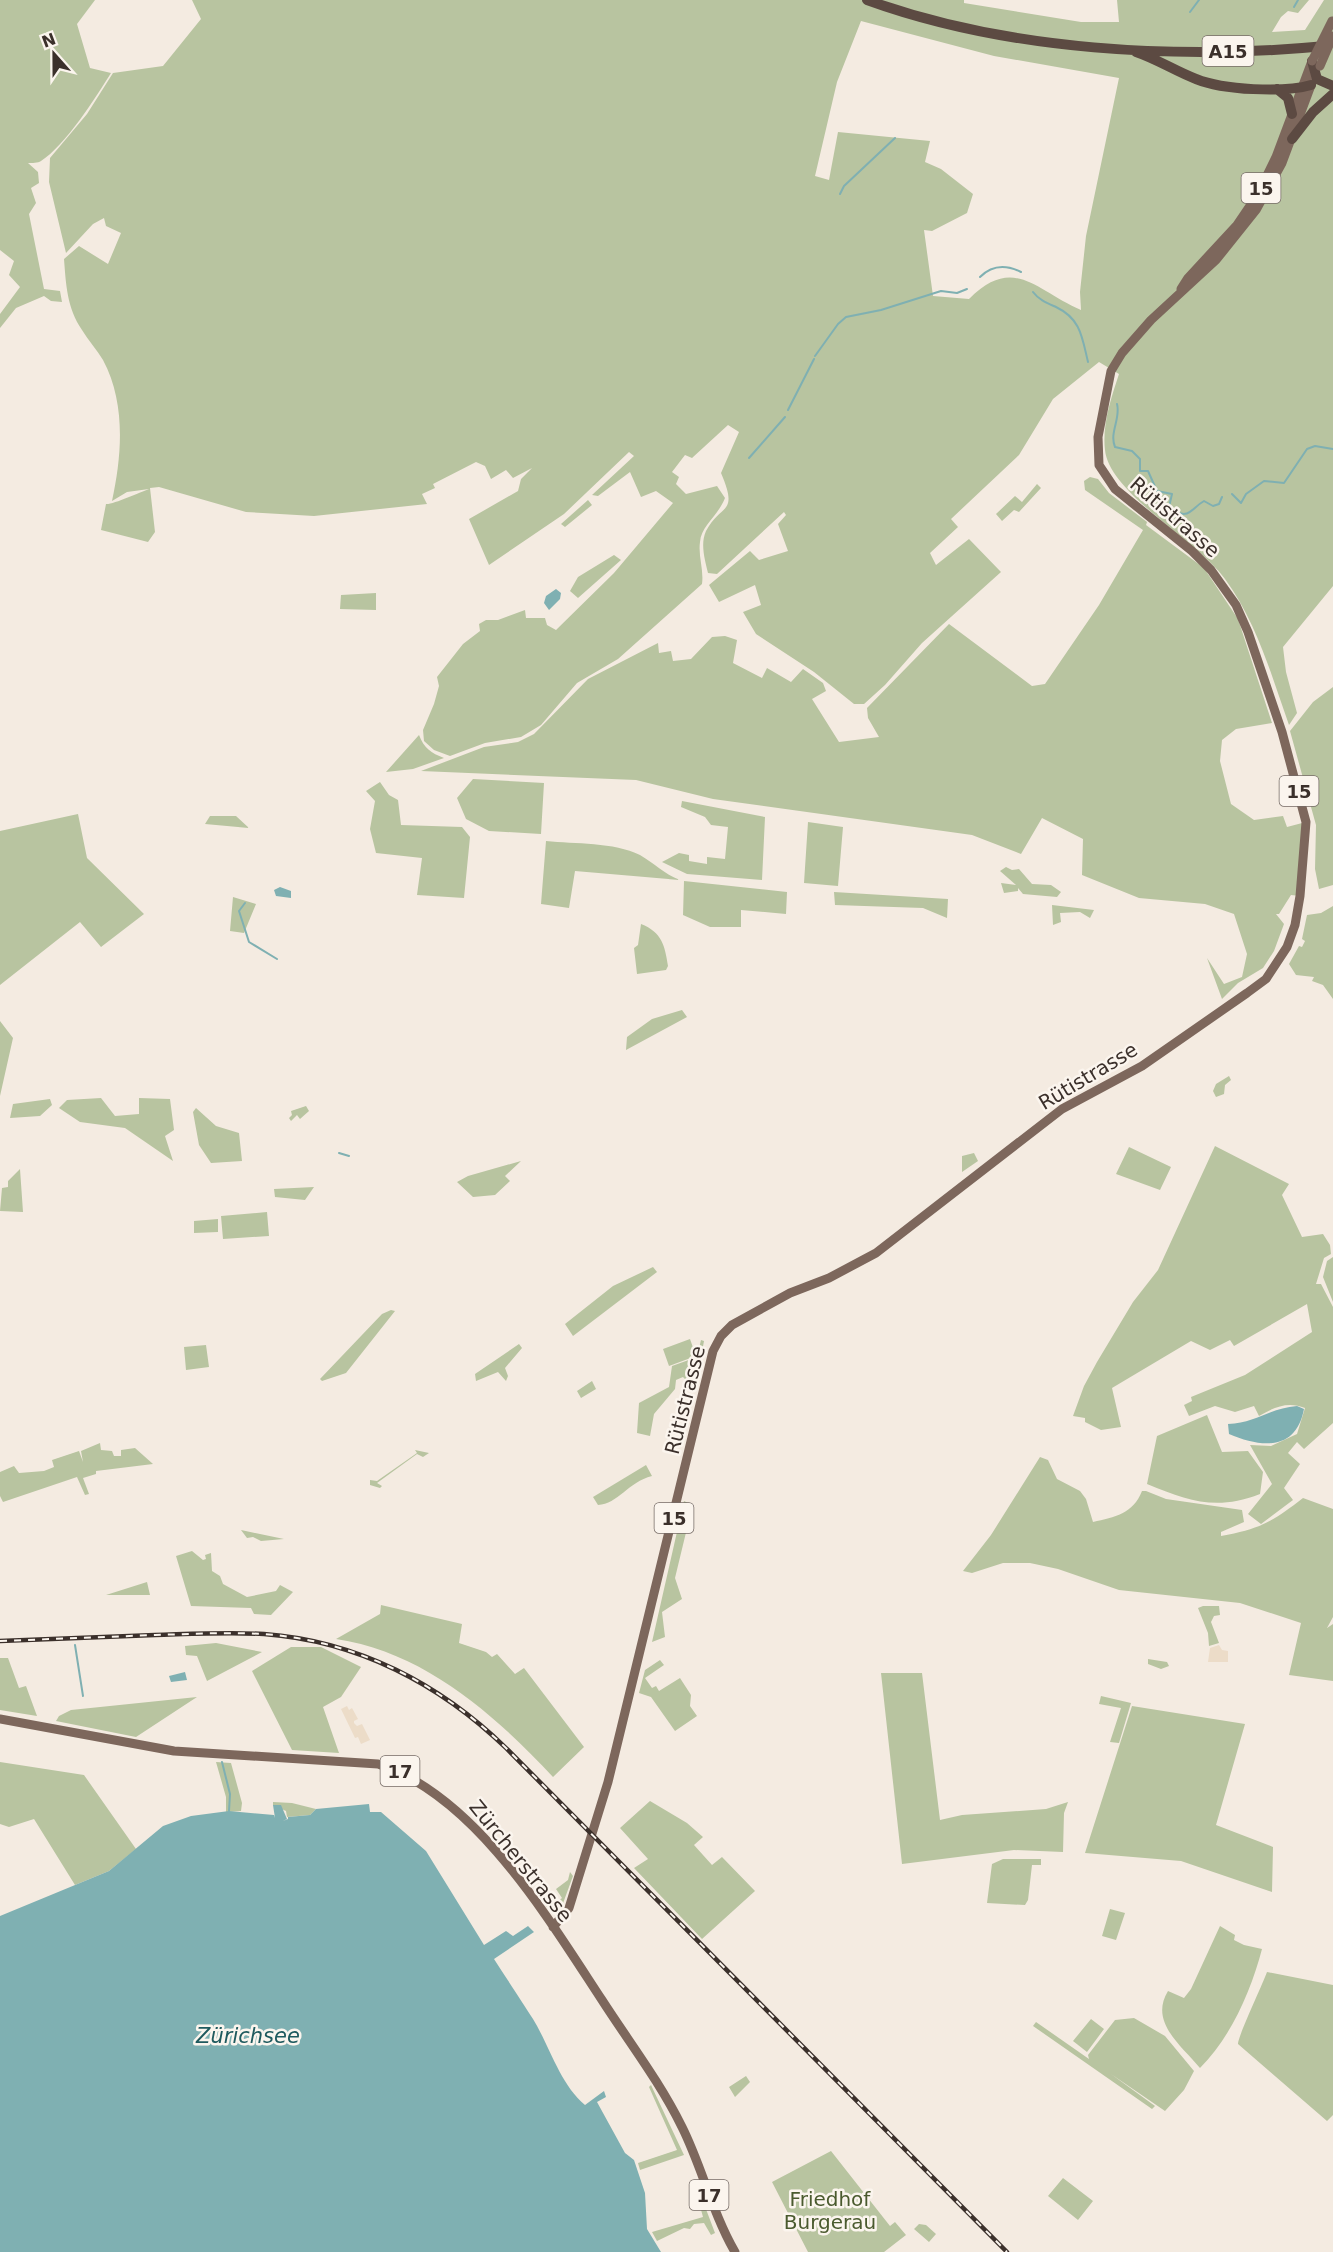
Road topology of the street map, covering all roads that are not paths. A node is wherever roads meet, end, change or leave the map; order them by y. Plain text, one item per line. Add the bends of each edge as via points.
1 (867, 0) edge
2 (1332, 20) edge
3 (1333, 36) edge
4 (1333, 45) edge
5 (1128, 48) junction
6 (1312, 73) junction
7 (1333, 86) edge
8 (1276, 89) junction
9 (1333, 93) edge
10 (1292, 114) junction
11 (1292, 139) junction
12 (1180, 291) junction
13 (0, 1719) edge
14 (553, 1927) junction
15 (735, 2252) edge

1 - 5 highway, A15 via 967,28
2 - 6 main road, Rütistrasse / 15, bridge
3 - 6 main road, Rütistrasse / 15, bridge
4 - 5 highway, A15 via 1248,51
5 - 8 highway via 1205,82
6 - 7 highway via 1321,83
6 - 8 highway
6 - 10 main road, Rütistrasse / 15
6 - 11 main road, Rütistrasse / 15
8 - 10 highway via 1288,97
9 - 11 highway
10 - 12 main road, Rütistrasse / 15 via 1258,194 1237,225
11 - 12 main road, Rütistrasse / 15 via 1271,187 1243,228 1193,283
12 - 14 main road, Rütistrasse / 15 via 1132,338 1111,371 1101,411 1097,453 1104,476 1115,489 1192,550 1211,570 1236,605 1248,632 1282,732 1306,822 1300,896 1287,947 1266,979 1142,1066 1055,1114 876,1253 757,1311 721,1336 713,1351 608,1782 569,1908
13 - 14 main road, Zürcherstrasse / 17 via 174,1751 347,1761 378,1764 405,1773 455,1808 493,1847
14 - 15 main road, Zürcherstrasse / 17 via 667,2099

